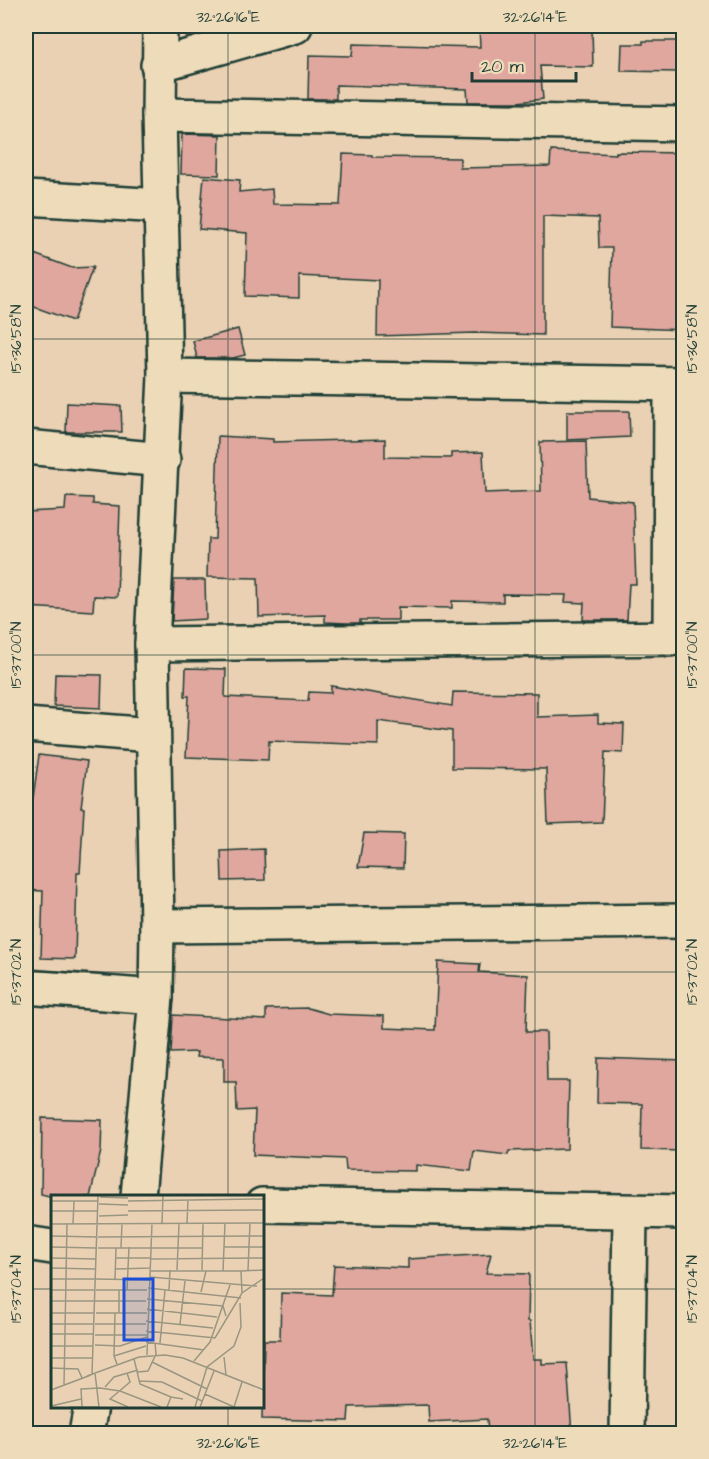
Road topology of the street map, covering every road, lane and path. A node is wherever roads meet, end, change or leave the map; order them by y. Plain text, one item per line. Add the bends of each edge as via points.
1 (160, 26) edge
2 (295, 26) edge
3 (158, 65) junction
4 (159, 115) junction
5 (684, 124) edge
6 (26, 198) edge
7 (162, 206) junction
8 (165, 376) junction
9 (677, 384) edge
10 (26, 447) edge
11 (163, 460) junction
12 (677, 638) edge
13 (152, 644) junction
14 (26, 725) edge
15 (152, 735) junction
16 (684, 921) edge
17 (157, 926) junction
18 (26, 987) edge
19 (156, 997) junction
20 (138, 1195) edge
21 (264, 1205) edge
22 (684, 1212) edge
23 (630, 1213) junction
24 (26, 1243) edge
25 (51, 1247) edge
26 (92, 1408) edge
27 (86, 1434) edge
28 (627, 1434) edge

1 - 3 street
2 - 3 street
3 - 4 street
4 - 5 street
4 - 7 street
6 - 7 street
7 - 8 street
8 - 9 street
8 - 11 street
9 - 12 street
10 - 11 street
11 - 13 street
12 - 13 street
13 - 15 street
14 - 15 street
15 - 17 street
16 - 17 street
17 - 19 street
18 - 19 street
19 - 20 street
21 - 23 street
22 - 23 street
23 - 28 street
24 - 25 street
26 - 27 street

